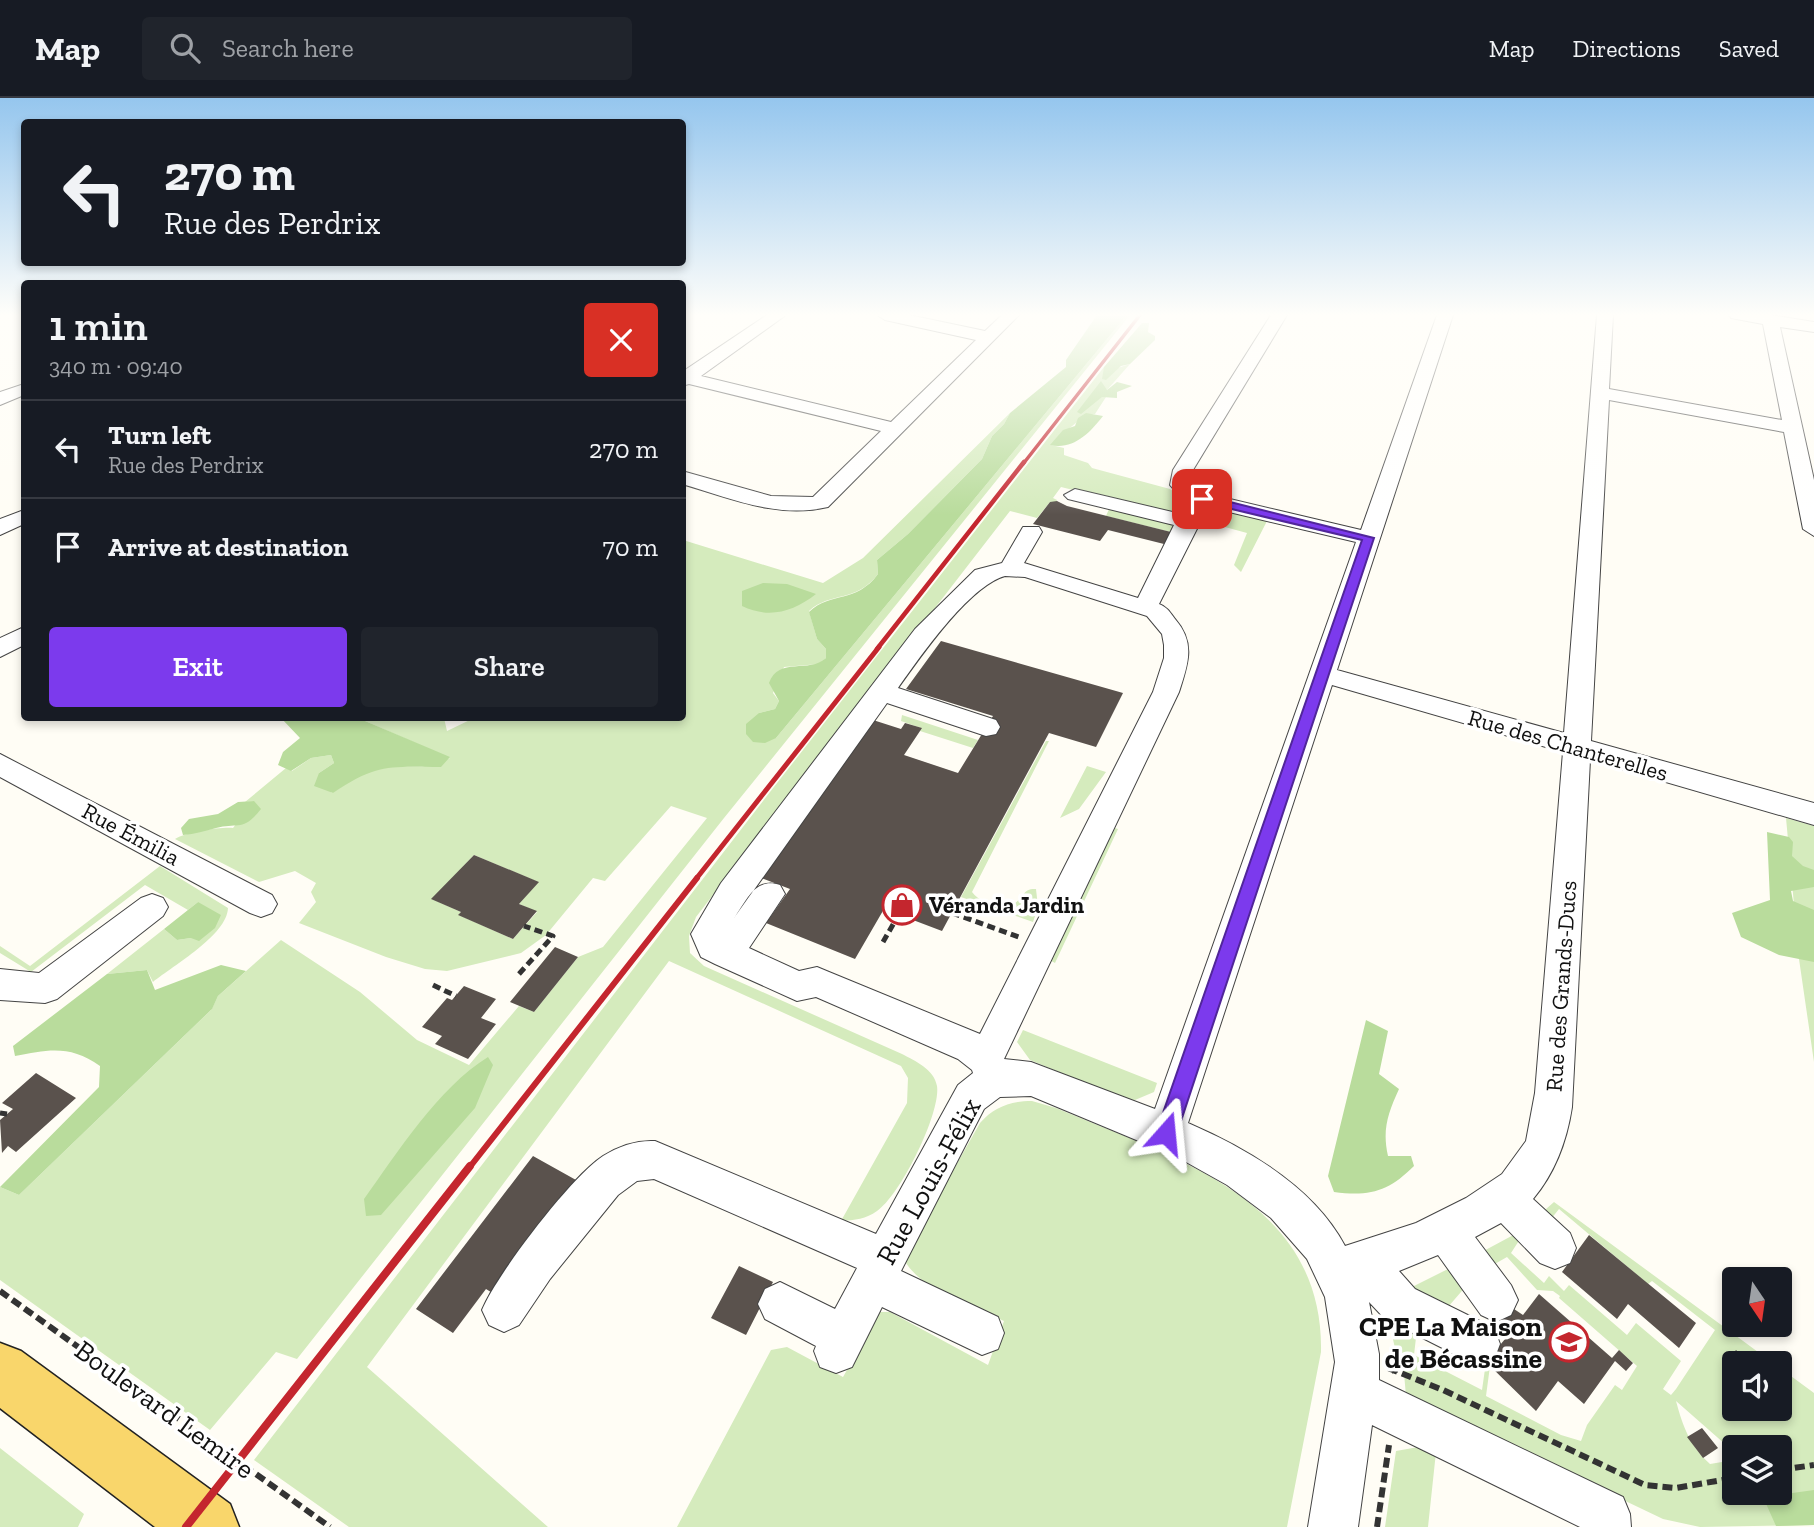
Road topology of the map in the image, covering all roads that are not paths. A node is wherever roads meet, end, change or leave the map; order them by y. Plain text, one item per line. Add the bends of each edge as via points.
1 (699, 382) edge
2 (944, 382) edge
3 (1238, 382) edge
4 (1422, 382) edge
5 (1601, 382) edge
6 (1783, 382) edge
7 (21, 388) edge
8 (1600, 393) junction
9 (0, 399) edge
10 (1793, 428) junction
11 (897, 429) junction
12 (686, 478) edge
13 (1075, 495) dead end
14 (1202, 499) junction
15 (21, 518) edge
16 (1187, 522) junction
17 (0, 528) edge
18 (1814, 529) edge
19 (1031, 532) dead end
20 (1368, 538) junction
21 (1011, 569) junction
22 (1146, 606) junction
23 (21, 637) edge
24 (0, 649) edge
25 (1322, 674) junction
26 (881, 706) junction
27 (986, 726) dead end
28 (1578, 749) junction
29 (0, 764) edge
30 (1814, 814) edge
31 (769, 894) dead end
32 (261, 904) dead end
33 (152, 907) dead end
34 (727, 954) junction
35 (0, 984) edge
36 (991, 1070) junction
37 (1166, 1133) junction
38 (1505, 1196) junction
39 (1444, 1229) junction
40 (1555, 1248) dead end
41 (1350, 1267) junction
42 (878, 1269) junction
43 (1496, 1300) dead end
44 (780, 1304) dead end
45 (504, 1310) dead end
46 (982, 1333) dead end
47 (1478, 1344) dead end
48 (0, 1372) edge
49 (1354, 1392) junction
50 (207, 1527) edge
51 (1333, 1527) edge
52 (1606, 1527) edge

1 - 11 street
2 - 11 street
3 - 14 street via 1181,476 1183,489
4 - 20 street
5 - 8 street, Rue des Grands-Ducs
6 - 10 street
7 - 9 street
8 - 10 street
8 - 28 street, Rue des Grands-Ducs
10 - 18 street
11 - 12 street via 829,496 810,506 788,506
13 - 16 street
14 - 16 street
14 - 20 street
15 - 17 street
16 - 22 street
19 - 21 street
20 - 25 street
21 - 22 street via 1046,574
21 - 26 street via 976,579 924,634
22 - 36 street via 1164,618 1174,633 1177,658 1173,673 1040,944
23 - 24 street
25 - 28 street, Rue des Chanterelles
25 - 37 street
26 - 27 street
26 - 34 street via 738,883 713,922 709,941
28 - 30 street, Rue des Chanterelles
28 - 38 street, Rue des Grands-Ducs via 1552,1117 1539,1156
29 - 32 street, Rue Émilia
31 - 34 street
33 - 35 street via 46,988
34 - 36 street via 797,986 817,982 829,986 954,1039
36 - 37 street, Rue Louis-Félix via 1031,1079
36 - 42 street, Rue Louis-Félix via 971,1097
37 - 41 street, Rue Louis-Félix via 1238,1168 1290,1205
38 - 39 street, Rue des Grands-Ducs
38 - 40 street via 1525,1222
39 - 41 street, Rue des Grands-Ducs
39 - 43 street
41 - 47 street via 1400,1304
41 - 49 street via 1356,1341
42 - 44 street, Rue Louis-Félix via 839,1344
42 - 45 street via 655,1160 644,1159 617,1169 604,1181 535,1264
42 - 46 street
48 - 50 main road
49 - 51 street
49 - 52 street via 1606,1514

